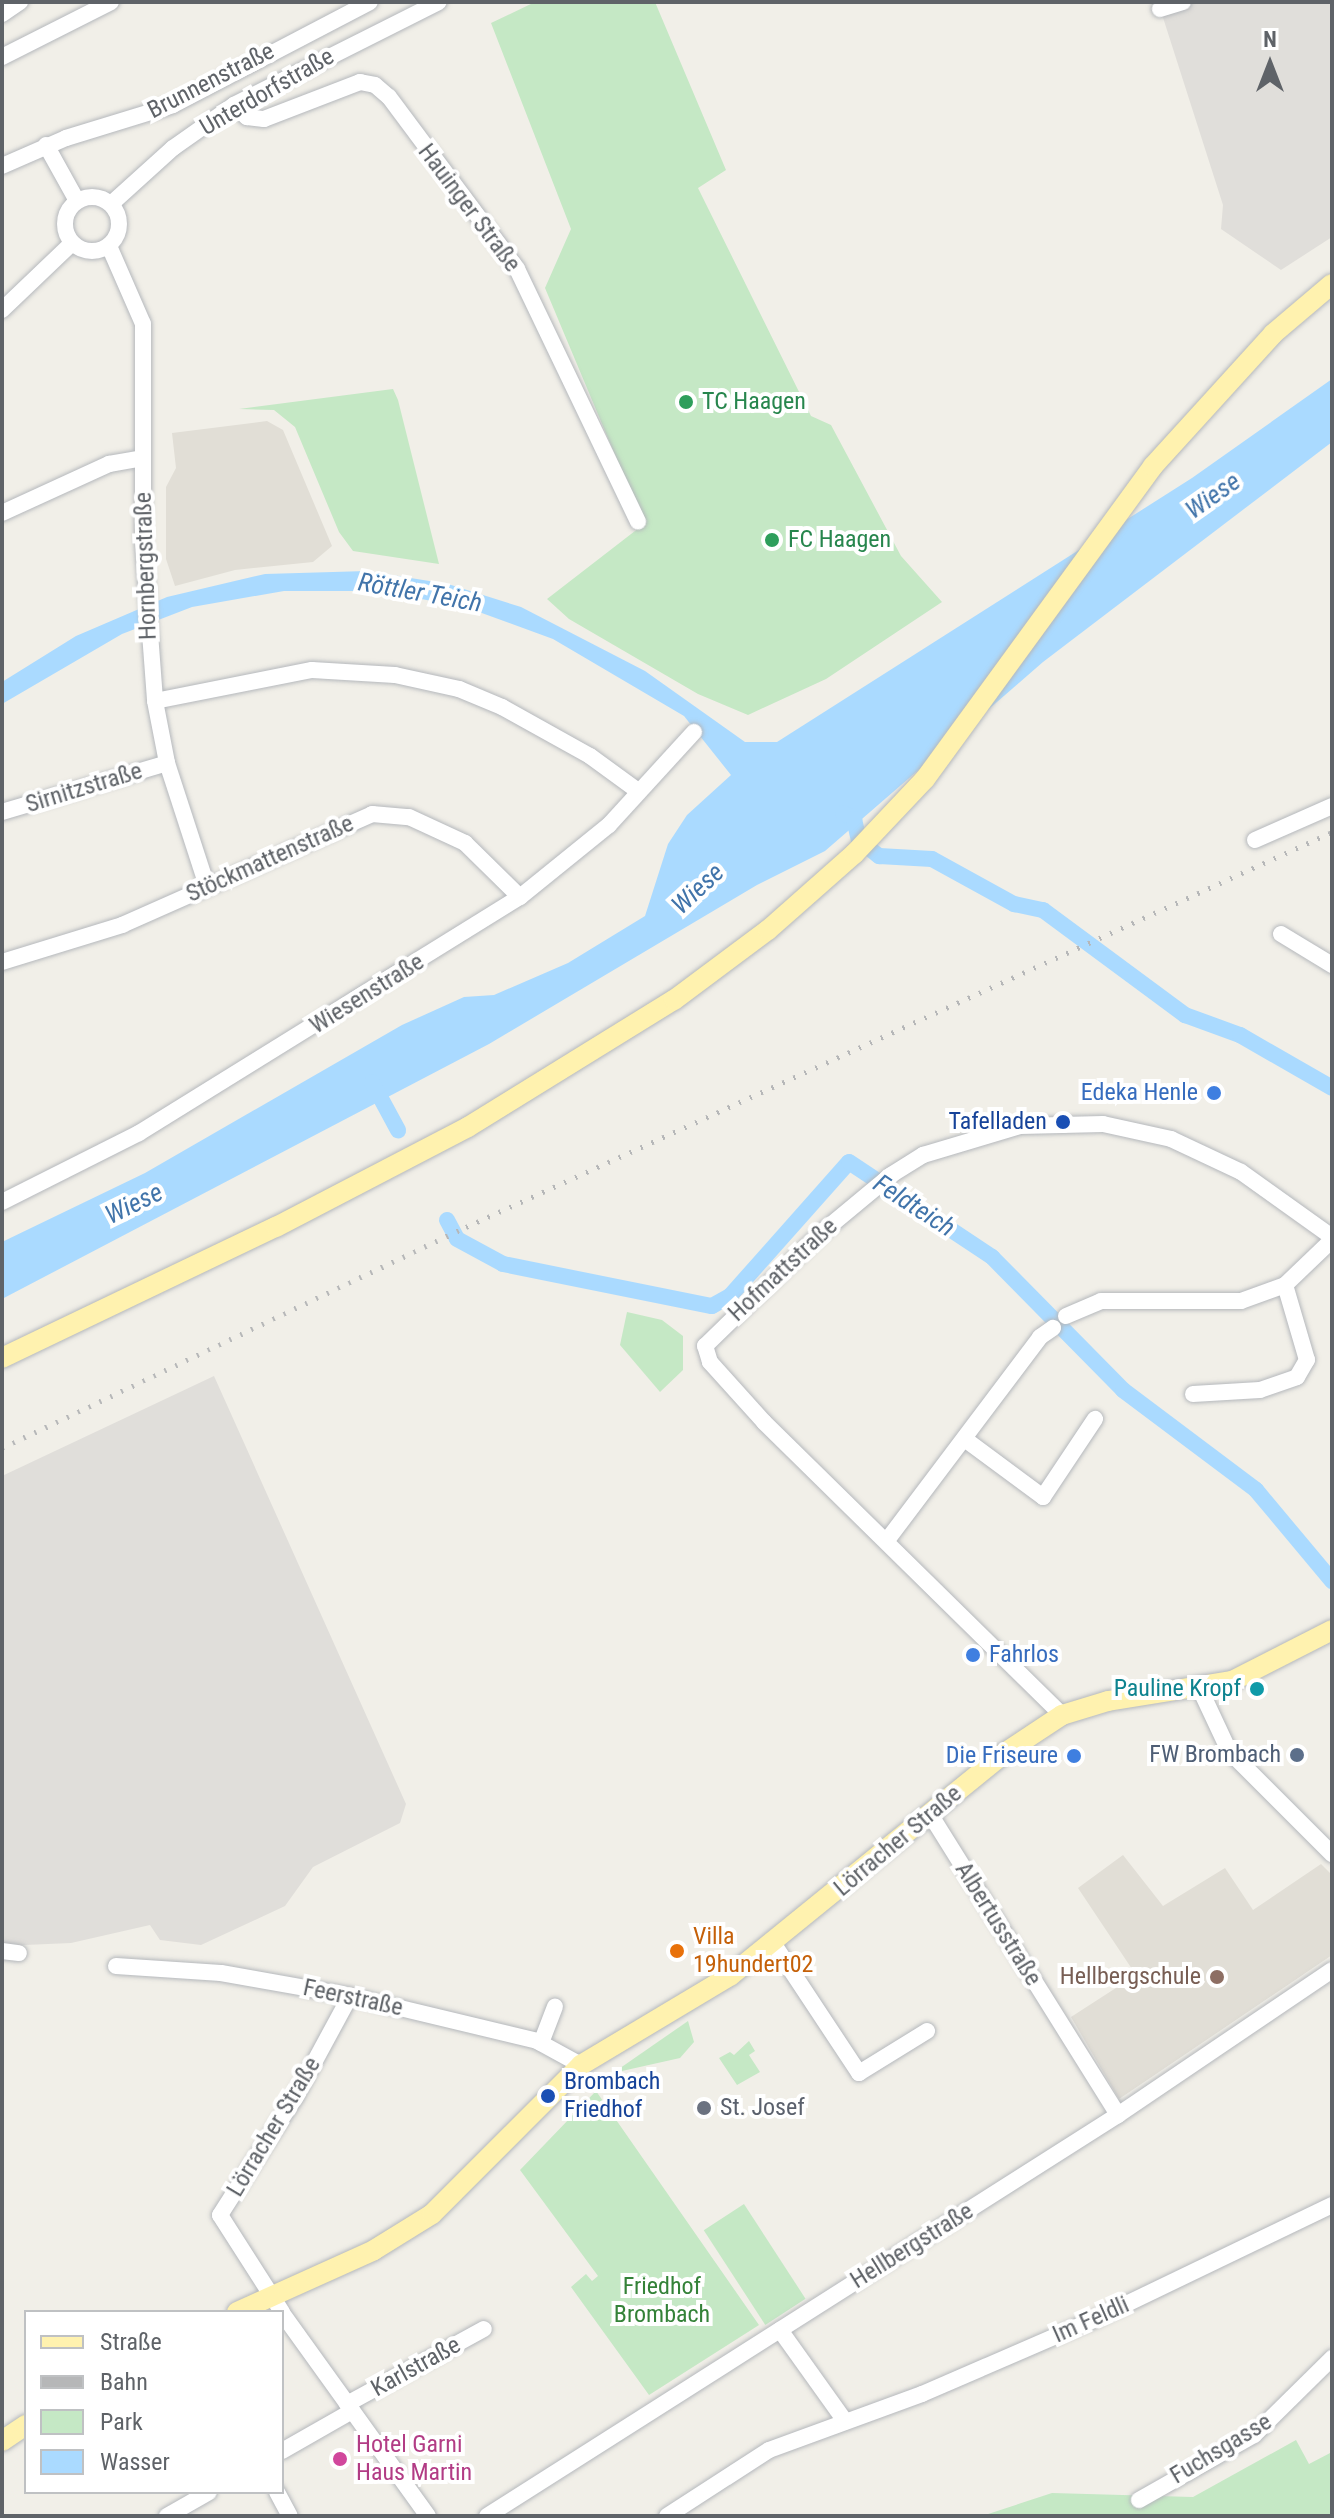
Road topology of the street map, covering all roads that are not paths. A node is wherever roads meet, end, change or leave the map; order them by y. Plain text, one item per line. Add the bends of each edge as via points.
1 (20, 2) edge
2 (111, 2) edge
3 (370, 2) edge
4 (439, 2) edge
5 (1183, 2) edge
6 (1160, 9) dead end
7 (2, 14) edge
8 (2, 57) edge
9 (234, 105) junction
10 (46, 145) junction
11 (2, 166) edge
12 (77, 201) junction
13 (111, 204) junction
14 (72, 243) junction
15 (109, 246) junction
16 (1332, 284) edge
17 (2, 310) edge
18 (142, 458) junction
19 (2, 513) edge
20 (638, 521) dead end
21 (155, 701) junction
22 (694, 732) dead end
23 (167, 763) junction
24 (638, 791) junction
25 (1332, 806) edge
26 (2, 812) edge
27 (1255, 840) dead end
28 (207, 886) junction
29 (520, 897) junction
30 (1281, 934) dead end
31 (2, 962) edge
32 (1332, 965) edge
33 (2, 1202) edge
34 (1332, 1238) edge
35 (1285, 1285) junction
36 (1066, 1316) dead end
37 (1053, 1328) dead end
38 (2, 1358) edge
39 (1193, 1394) dead end
40 (1095, 1419) dead end
41 (966, 1440) junction
42 (888, 1539) junction
43 (1332, 1630) edge
44 (1200, 1689) junction
45 (1062, 1715) junction
46 (930, 1814) junction
47 (1332, 1854) edge
48 (773, 1943) junction
49 (116, 1966) dead end
50 (1332, 1970) edge
51 (350, 1996) junction
52 (555, 2007) dead end
53 (927, 2031) dead end
54 (541, 2043) junction
55 (581, 2065) junction
56 (1118, 2115) junction
57 (1332, 2205) edge
58 (278, 2307) edge
59 (253, 2310) edge
60 (284, 2315) edge
61 (484, 2329) dead end
62 (780, 2330) junction
63 (1332, 2358) edge
64 (350, 2407) junction
65 (845, 2421) junction
66 (24, 2426) edge
67 (2, 2441) edge
68 (284, 2450) edge
69 (206, 2494) edge
70 (278, 2494) edge
71 (1139, 2500) dead end
72 (169, 2516) edge
73 (290, 2516) edge
74 (428, 2516) edge
75 (487, 2516) edge
76 (667, 2516) edge

1 - 7 street
2 - 8 street
3 - 10 street, Brunnenstraße via 173,105
4 - 9 street, Unterdorfstraße
5 - 6 street
9 - 13 street, Unterdorfstraße via 173,148
9 - 20 street, Hauinger Straße via 247,117 264,119 360,82 375,85 389,97 517,269
10 - 11 street, Brunnenstraße
10 - 12 street
12 - 13 street via 101,198
12 - 14 street via 64,221
13 - 15 street via 120,226
14 - 15 street via 97,251
14 - 17 street
15 - 18 street, Hornbergstraße via 143,324
16 - 38 main road via 1273,334 1172,443 925,779 854,854 712,973 468,1127 276,1227
18 - 19 street via 109,464
18 - 21 street, Hornbergstraße via 145,592
21 - 23 street, Hornbergstraße
21 - 24 street via 312,670 411,677 502,707 590,756
22 - 24 street, Wiesenstraße
23 - 26 street, Sirnitzstraße
23 - 28 street, Hornbergstraße
24 - 29 street, Wiesenstraße via 576,856
25 - 27 street
28 - 29 street, Stöckmattenstraße via 361,817 384,813 409,817 465,843
28 - 31 street, Stöckmattenstraße via 76,943
29 - 33 street, Wiesenstraße via 139,1133
30 - 32 street
34 - 35 street
34 - 42 street, Hofmattstraße via 1211,1155 1171,1139 1103,1124 1020,1126 923,1155 891,1175 705,1346 710,1362 764,1422
35 - 36 street via 1241,1301 1101,1301
35 - 39 street via 1307,1360 1297,1377 1260,1390
37 - 41 street via 1040,1337
40 - 41 street via 1043,1497
41 - 42 street
42 - 45 street, Hofmattstraße
43 - 44 main road, Lörracher Straße via 1255,1672
44 - 45 main road, Lörracher Straße via 1108,1701
44 - 47 street via 1229,1751
45 - 46 main road, Lörracher Straße via 1003,1754
46 - 48 main road, Lörracher Straße
46 - 56 street, Albertusstraße
48 - 53 street via 859,2073
48 - 55 main road, Lörracher Straße via 730,1976
49 - 51 street, Feerstraße via 221,1973
50 - 56 street, Hellbergstraße
51 - 54 street, Feerstraße
51 - 58 street, Lörracher Straße via 296,2096 220,2215
52 - 54 street
54 - 55 street, Feerstraße
55 - 58 main road, Lörracher Straße via 432,2214
56 - 62 street, Hellbergstraße
57 - 65 street, Im Feldli via 1091,2321
58 - 59 main road, Lörracher Straße
60 - 64 street, Karlstraße
61 - 64 street, Karlstraße
62 - 65 street
62 - 75 street, Hellbergstraße
63 - 71 street, Fuchsgasse via 1254,2435
64 - 68 street
64 - 74 street, Karlstraße
65 - 76 street, Im Feldli via 769,2450
66 - 67 main road
69 - 72 street
70 - 73 street

